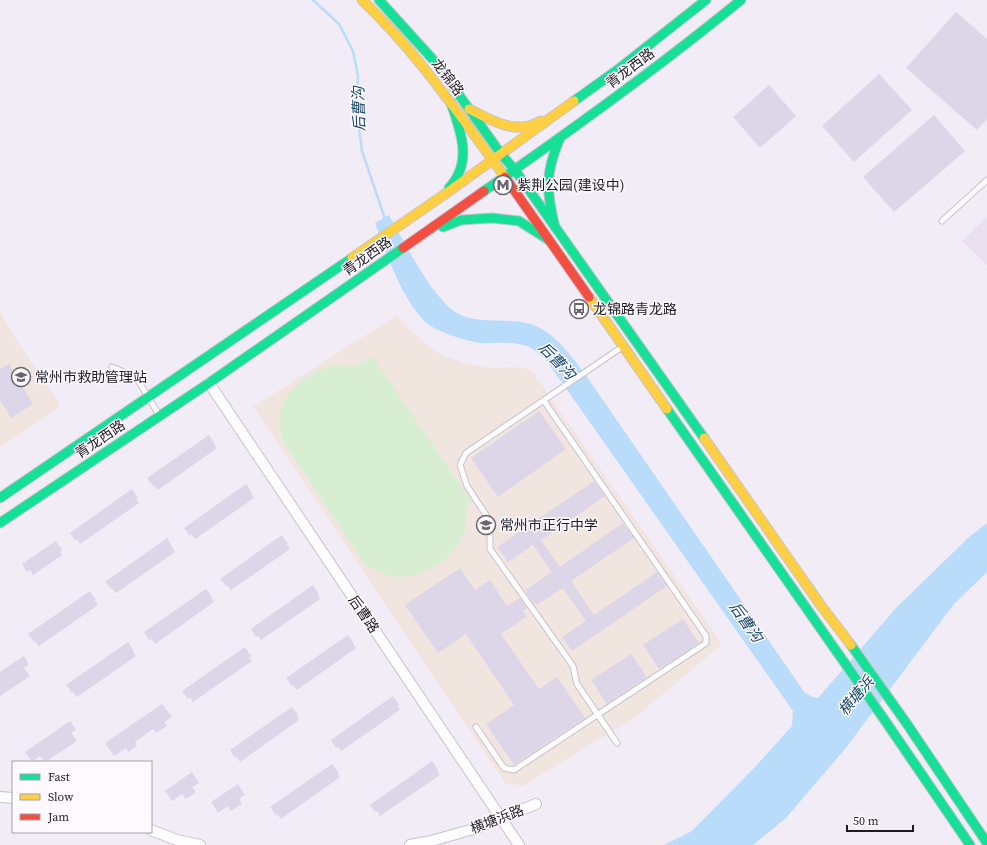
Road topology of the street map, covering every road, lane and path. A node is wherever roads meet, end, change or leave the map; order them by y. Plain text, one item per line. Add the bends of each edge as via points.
1 (362, 0) edge
2 (379, 0) edge
3 (706, 0) edge
4 (741, 0) edge
5 (451, 103) junction
6 (469, 109) junction
7 (557, 113) junction
8 (560, 138) junction
9 (501, 154) junction
10 (493, 160) junction
11 (515, 170) junction
12 (505, 177) junction
13 (987, 180) edge
14 (442, 196) junction
15 (942, 221) dead end
16 (555, 227) junction
17 (425, 234) junction
18 (549, 240) junction
19 (624, 346) junction
20 (112, 367) dead end
21 (209, 383) junction
22 (149, 396) junction
23 (546, 399) junction
24 (160, 415) junction
25 (0, 498) edge
26 (0, 523) edge
27 (598, 714) junction
28 (476, 727) dead end
29 (617, 743) dead end
30 (0, 798) edge
31 (12, 798) edge
32 (536, 804) dead end
33 (502, 817) junction
34 (152, 830) edge
35 (987, 843) edge
36 (200, 845) edge
37 (410, 845) edge
38 (519, 845) edge
39 (970, 845) edge

1 - 5 main road, 龙锦路 via 428,72
2 - 6 main road, 龙锦路 via 437,64
3 - 7 main road, 青龙西路 via 616,71
4 - 8 main road, 青龙西路
5 - 10 main road, 龙锦路
5 - 14 main road via 462,136 463,161 457,178
6 - 7 main road via 507,126 529,126
6 - 9 main road, 龙锦路
7 - 9 main road, 青龙西路
8 - 11 main road, 青龙西路
8 - 16 main road via 548,177 548,198
9 - 10 main road, 青龙西路
9 - 11 main road, 龙锦路
10 - 12 main road, 龙锦路
10 - 14 main road, 青龙西路
11 - 12 main road, 青龙西路
11 - 16 main road, 龙锦路
12 - 17 main road, 青龙西路
12 - 18 main road, 龙锦路
13 - 15 lane
14 - 22 main road, 青龙西路
16 - 35 main road, 龙锦路 via 822,607 899,711
17 - 18 main road via 462,220 492,218 519,221
17 - 21 main road, 青龙西路
18 - 19 main road, 龙锦路
19 - 23 lane
19 - 39 main road, 龙锦路
20 - 22 lane via 136,377
21 - 24 main road, 青龙西路
21 - 33 street, 后曹路
22 - 24 lane
22 - 25 main road, 青龙西路
23 - 27 lane via 466,453 460,465 467,486 490,522 490,549 573,666 578,684
23 - 27 lane via 706,636 706,642
24 - 26 main road, 青龙西路
27 - 28 lane via 514,770 504,768
27 - 29 lane
30 - 31 street
32 - 33 street, 横塘浜路
33 - 37 street, 横塘浜路 via 477,828
33 - 38 street, 后曹路
34 - 36 street

